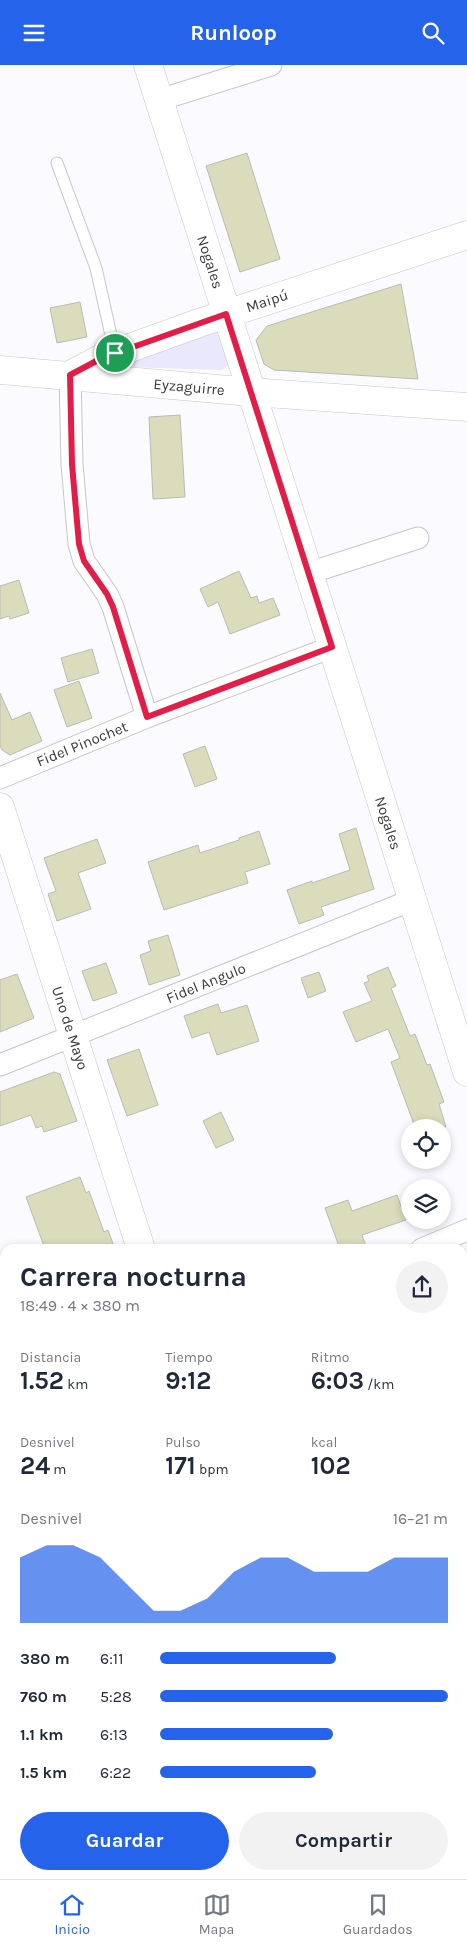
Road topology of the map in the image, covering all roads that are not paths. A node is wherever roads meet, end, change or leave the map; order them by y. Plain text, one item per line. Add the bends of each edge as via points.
1 (148, 65) edge
2 (271, 65) edge
3 (159, 99) junction
4 (56, 163) dead end
5 (467, 235) edge
6 (226, 314) junction
7 (115, 353) junction
8 (0, 370) edge
9 (70, 375) junction
10 (251, 392) junction
11 (467, 407) edge
12 (418, 538) dead end
13 (309, 573) junction
14 (332, 647) junction
15 (147, 717) junction
16 (0, 778) edge
17 (0, 807) edge
18 (412, 900) junction
19 (73, 1036) junction
20 (0, 1065) edge
21 (467, 1072) edge
22 (467, 1230) edge
23 (139, 1244) edge
24 (434, 1244) edge

1 - 3 street, Nogales
2 - 3 street
3 - 6 street, Nogales
4 - 7 lane via 96,268
5 - 6 street, Maipú
6 - 7 street, Maipú
6 - 10 street, Nogales
7 - 9 street, Maipú
8 - 9 street, Eyzaguirre
9 - 10 street, Eyzaguirre
9 - 15 street via 72,464 79,544 84,561 113,607
10 - 11 street, Eyzaguirre
10 - 13 street, Nogales
12 - 13 street
13 - 14 street, Nogales
14 - 15 street, Fidel Pinochet
14 - 18 street, Nogales
15 - 16 street, Fidel Pinochet
17 - 19 street, Uno de Mayo
18 - 19 street, Fidel Angulo
18 - 21 street, Nogales
19 - 20 street, Fidel Angulo
19 - 23 street, Uno de Mayo
22 - 24 street

